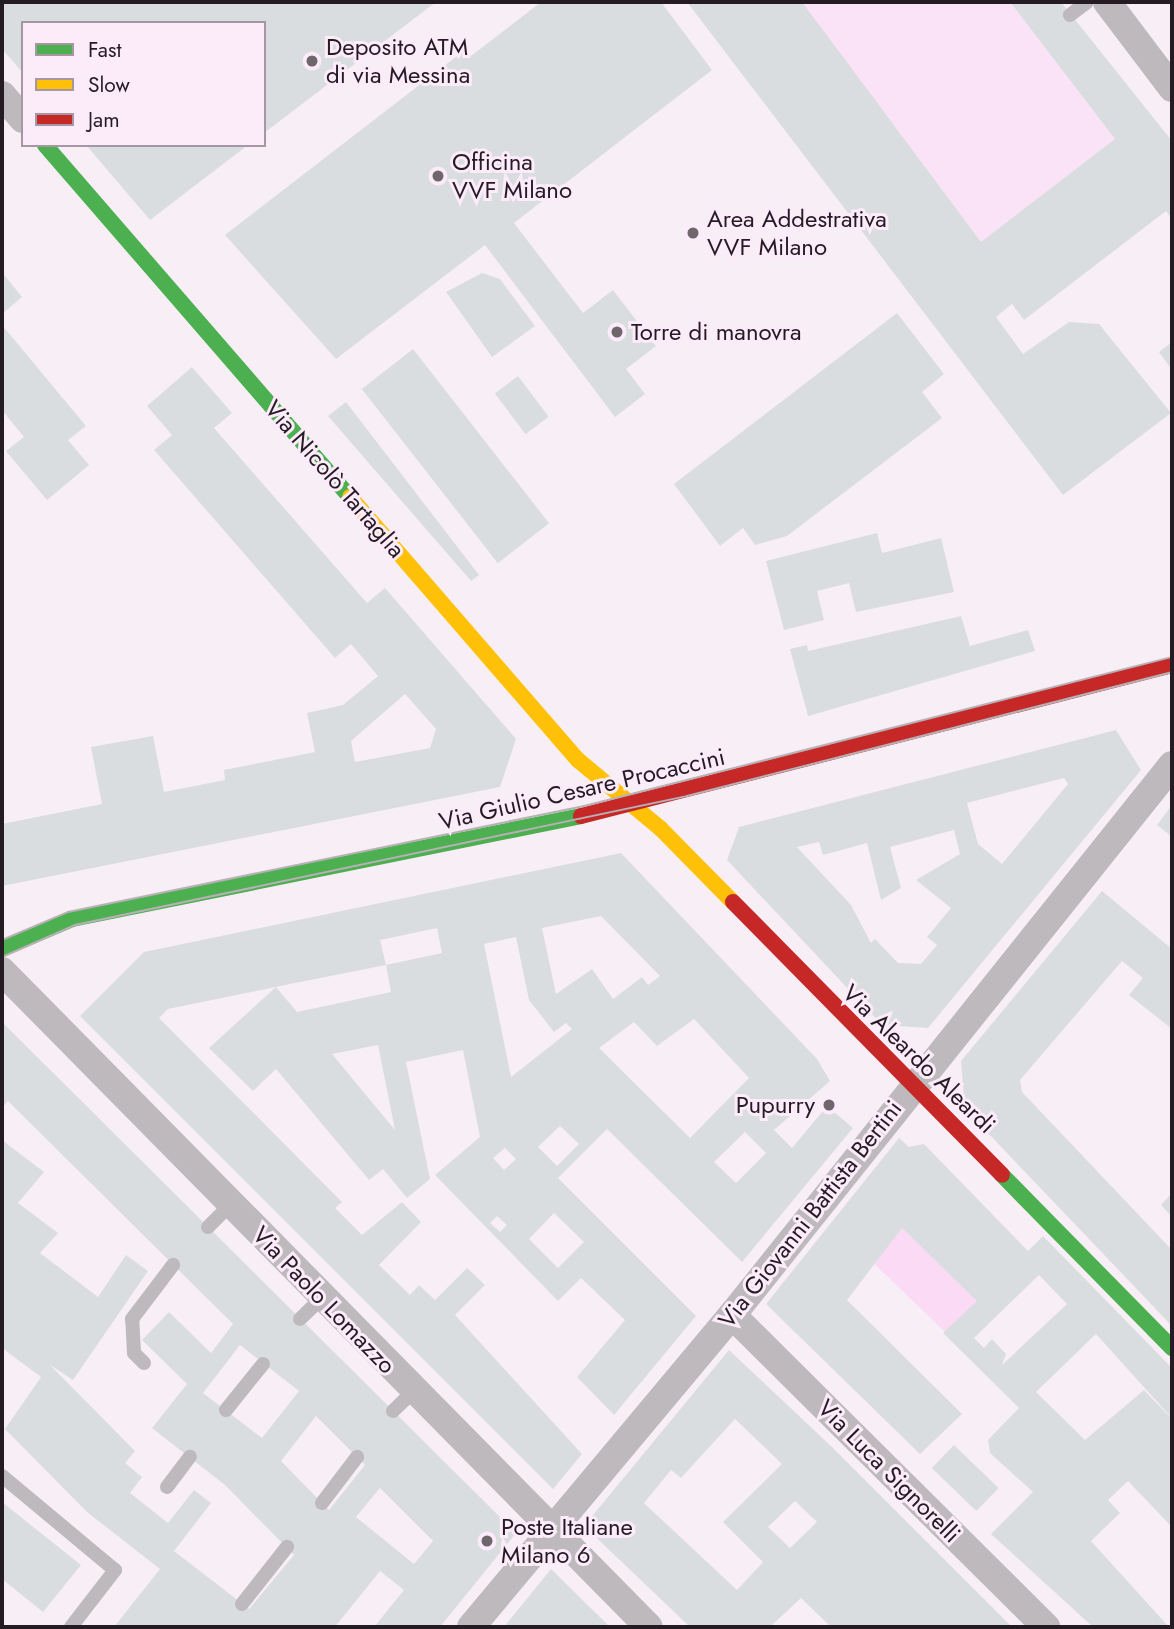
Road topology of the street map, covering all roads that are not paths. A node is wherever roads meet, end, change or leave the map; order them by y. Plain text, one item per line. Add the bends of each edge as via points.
1 (1087, 2) edge
2 (1107, 2) edge
3 (1070, 15) dead end
4 (1172, 88) edge
5 (2, 95) edge
6 (21, 117) edge
7 (47, 147) edge
8 (1172, 665) edge
9 (1172, 765) edge
10 (634, 803) junction
11 (2, 949) edge
12 (2, 971) edge
13 (913, 1081) junction
14 (231, 1204) junction
15 (208, 1227) dead end
16 (173, 1265) dead end
17 (322, 1298) junction
18 (732, 1315) junction
19 (300, 1319) dead end
20 (1172, 1348) edge
21 (144, 1363) dead end
22 (263, 1364) dead end
23 (414, 1391) junction
24 (226, 1410) dead end
25 (393, 1411) dead end
26 (190, 1457) dead end
27 (357, 1457) dead end
28 (2, 1476) edge
29 (167, 1487) dead end
30 (322, 1503) dead end
31 (550, 1531) junction
32 (287, 1547) dead end
33 (242, 1604) dead end
34 (71, 1627) edge
35 (471, 1627) edge
36 (649, 1627) edge
37 (1046, 1627) edge

1 - 3 lane
2 - 4 street
5 - 6 street
7 - 10 street, Via Nicolò Tartaglia via 578,760
8 - 10 street, Via Giulio Cesare Procaccini
9 - 13 street, Via Giovanni Battista Bertini
10 - 11 street, Via Giulio Cesare Procaccini via 72,919
10 - 13 street, Via Aleardo Aleardi
12 - 14 street, Via Paolo Lomazzo
13 - 18 street, Via Giovanni Battista Bertini
13 - 20 street, Via Aleardo Aleardi
14 - 15 lane
14 - 17 street, Via Paolo Lomazzo
16 - 21 lane via 132,1319 134,1353
17 - 19 lane
17 - 23 street, Via Paolo Lomazzo
18 - 31 street, Via Giovanni Battista Bertini
18 - 37 street, Via Luca Signorelli
22 - 24 lane
23 - 25 lane
23 - 31 street, Via Paolo Lomazzo
26 - 29 lane
27 - 30 lane
28 - 34 lane via 114,1570
31 - 35 street, Via Giovanni Battista Bertini
31 - 36 street, Via Paolo Lomazzo
32 - 33 lane

